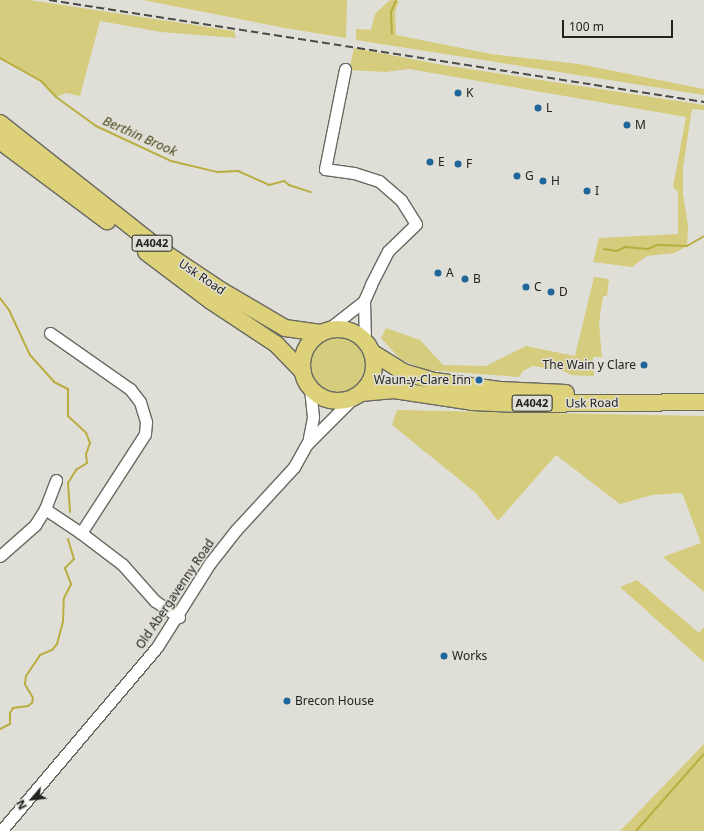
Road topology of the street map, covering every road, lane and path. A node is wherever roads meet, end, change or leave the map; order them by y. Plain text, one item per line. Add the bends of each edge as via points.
1 (345, 69) dead end
2 (0, 123) edge
3 (0, 141) edge
4 (364, 302) junction
5 (324, 332) junction
6 (50, 333) dead end
7 (369, 347) junction
8 (303, 372) junction
9 (310, 388) junction
10 (704, 391) edge
11 (357, 396) junction
12 (704, 402) edge
13 (307, 444) junction
14 (56, 480) dead end
15 (45, 509) junction
16 (81, 533) junction
17 (0, 556) edge
18 (179, 617) junction
19 (1, 831) edge

1 - 4 street via 325,169 359,174 379,181 401,200 416,224 388,251
2 - 5 highway, Usk Road / A4042 via 162,251 222,291 286,328
3 - 8 highway, Usk Road / A4042 via 211,301 276,344
4 - 5 street
4 - 7 street
5 - 7 highway via 348,330
5 - 8 highway via 307,346
6 - 16 street via 130,389 140,402 146,422 145,434
7 - 10 highway, Usk Road / A4042 via 396,369 415,376 499,390 564,393
7 - 11 highway via 374,372 369,384
8 - 9 highway
9 - 11 highway via 329,400
9 - 13 street via 313,417
11 - 12 highway, Usk Road / A4042 via 394,390 466,401 519,404
11 - 13 street
13 - 18 street, Old Abergavenny Road via 294,467 236,530 210,563
14 - 15 street
15 - 16 street
15 - 17 street via 23,538
16 - 18 street via 122,564 155,601
18 - 19 street, Old Abergavenny Road via 158,647

